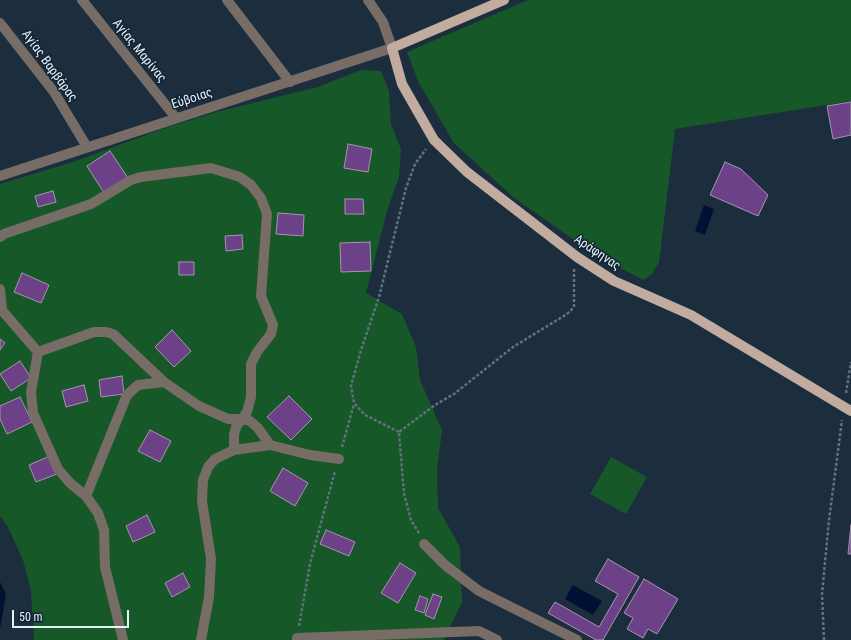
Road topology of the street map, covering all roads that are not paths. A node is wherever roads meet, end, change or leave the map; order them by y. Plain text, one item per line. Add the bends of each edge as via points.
1 (82, 0) edge
2 (227, 0) edge
3 (368, 0) edge
4 (504, 0) edge
5 (0, 23) edge
6 (392, 48) junction
7 (290, 82) junction
8 (176, 118) junction
9 (87, 147) junction
10 (0, 176) edge
11 (0, 237) edge
12 (0, 289) edge
13 (1, 309) edge
14 (38, 352) junction
15 (164, 382) junction
16 (847, 409) edge
17 (242, 419) junction
18 (270, 445) junction
19 (234, 450) junction
20 (339, 459) road end
21 (86, 496) junction
22 (424, 544) road end
23 (297, 639) edge
24 (123, 640) edge
25 (201, 640) edge
26 (497, 640) edge
27 (577, 640) edge

1 - 8 street, Αγίας Μαρίνας
2 - 7 street
3 - 6 street via 383,22
4 - 6 main road
5 - 9 street, Αγίας Βαρβάρας via 54,92
6 - 7 street, Εύβοιας
6 - 16 main road, Αράφηνας via 402,84 434,140 468,172 577,257 614,281 691,315
7 - 8 street, Εύβοιας
8 - 9 street, Εύβοιας
9 - 10 street, Εύβοιας
11 - 17 street via 91,204 131,180 141,177 211,168 240,177 251,185 261,198 267,214 261,296 273,325 271,334 251,364 251,397
12 - 13 street
13 - 14 street
14 - 15 street via 94,332 106,332 113,334
14 - 21 street via 31,392 33,413 58,469
15 - 17 street via 216,415 234,420
15 - 21 street via 138,385 127,395
17 - 18 street via 250,421 258,428
17 - 19 street via 234,435
18 - 19 street
18 - 20 street via 310,456
19 - 25 street via 215,459 208,467 203,480 202,502 211,559 209,597
21 - 24 street via 98,514 104,530 105,567
22 - 27 street via 445,566 479,591
23 - 26 street via 478,632

